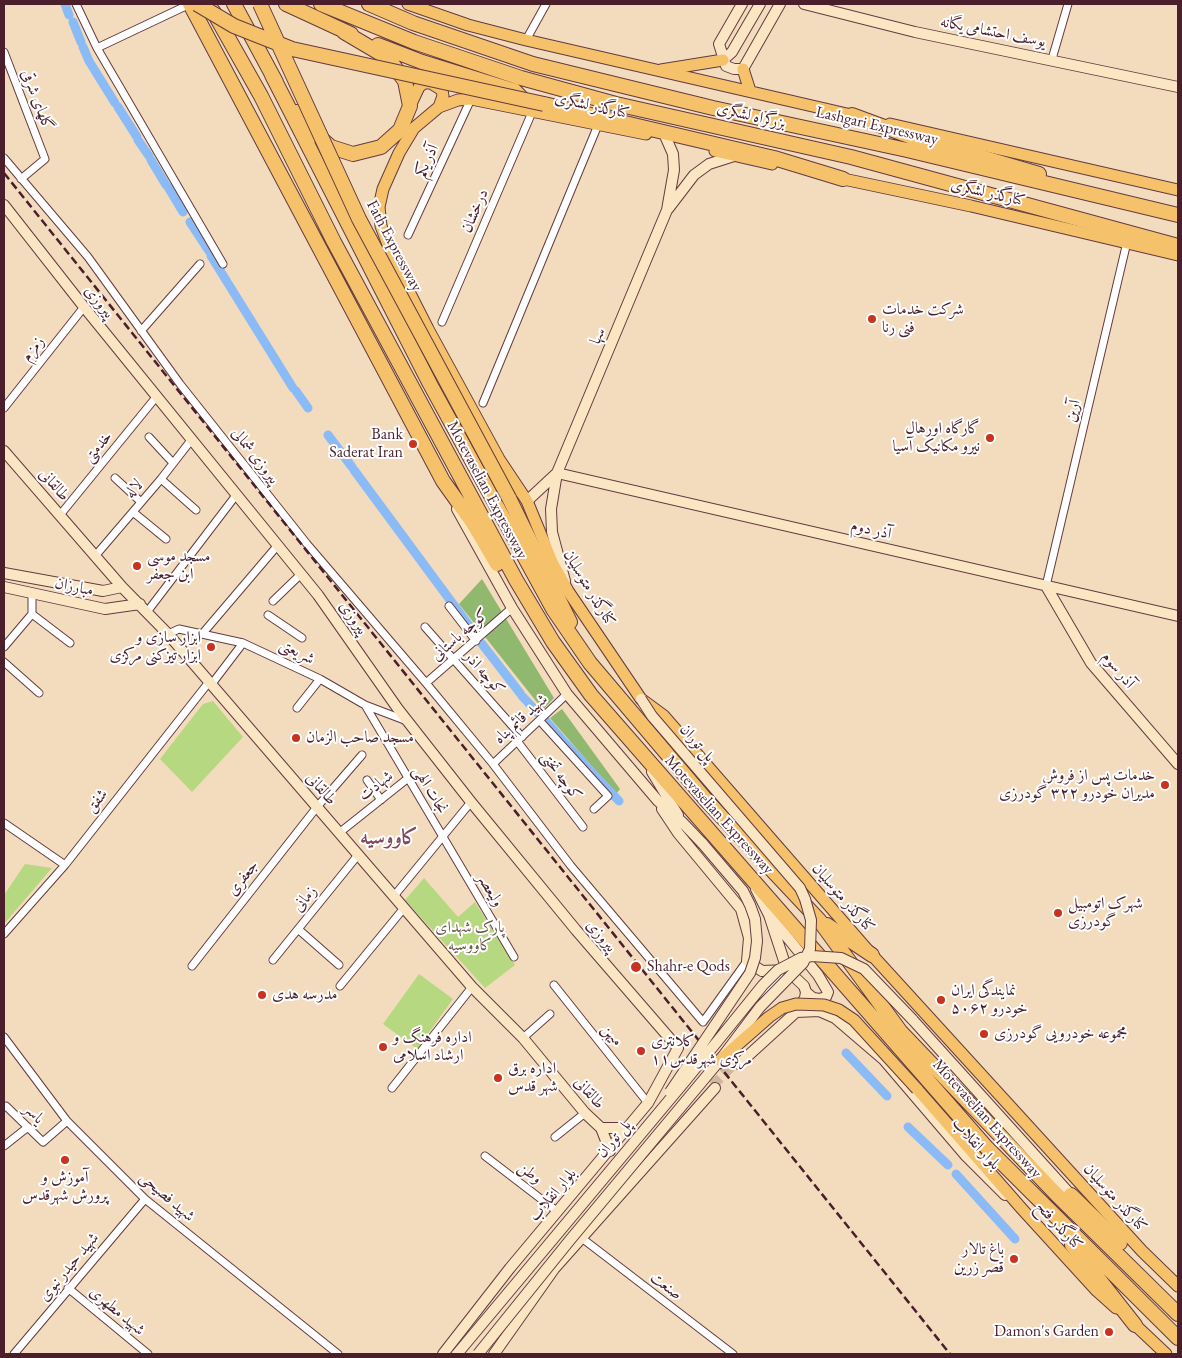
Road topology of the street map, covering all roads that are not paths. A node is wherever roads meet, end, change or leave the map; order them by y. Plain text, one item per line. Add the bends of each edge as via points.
1 (76, 4) edge
2 (190, 4) edge
3 (197, 4) edge
4 (209, 4) edge
5 (234, 4) edge
6 (260, 4) edge
7 (286, 4) edge
8 (321, 4) edge
9 (369, 4) edge
10 (408, 4) edge
11 (546, 4) edge
12 (742, 4) edge
13 (760, 4) edge
14 (780, 4) edge
15 (804, 4) edge
16 (1068, 4) edge
17 (344, 32) junction
18 (526, 40) junction
19 (97, 48) junction
20 (4, 52) edge
21 (1052, 59) junction
22 (723, 60) junction
23 (743, 69) junction
24 (655, 70) junction
25 (272, 75) junction
26 (1178, 86) edge
27 (750, 91) junction
28 (471, 99) junction
29 (410, 106) junction
30 (439, 107) junction
31 (538, 107) junction
32 (852, 115) junction
33 (598, 125) junction
34 (666, 138) junction
35 (734, 156) junction
36 (4, 158) edge
37 (21, 179) junction
38 (843, 179) junction
39 (1178, 190) edge
40 (1081, 193) junction
41 (4, 205) edge
42 (667, 210) junction
43 (1178, 216) edge
44 (408, 235) dead end
45 (1127, 242) junction
46 (1178, 246) edge
47 (1178, 255) edge
48 (200, 264) dead end
49 (223, 264) dead end
50 (84, 307) junction
51 (442, 322) dead end
52 (141, 331) junction
53 (156, 396) junction
54 (483, 403) dead end
55 (4, 408) edge
56 (148, 438) dead end
57 (192, 439) junction
58 (4, 451) edge
59 (173, 463) junction
60 (557, 473) junction
61 (115, 478) dead end
62 (161, 479) junction
63 (443, 481) junction
64 (238, 494) junction
65 (509, 498) junction
66 (527, 500) junction
67 (141, 502) junction
68 (196, 510) dead end
69 (133, 512) junction
70 (60, 515) junction
71 (166, 539) dead end
72 (278, 545) junction
73 (96, 555) junction
74 (553, 564) junction
75 (4, 573) edge
76 (301, 574) junction
77 (516, 580) junction
78 (1046, 586) junction
79 (4, 587) edge
80 (122, 587) junction
81 (568, 591) junction
82 (103, 592) junction
83 (32, 593) junction
84 (273, 601) dead end
85 (449, 606) dead end
86 (105, 608) junction
87 (143, 608) junction
88 (512, 608) junction
89 (32, 614) junction
90 (268, 615) dead end
91 (1178, 616) edge
92 (425, 627) dead end
93 (203, 633) junction
94 (168, 634) junction
95 (302, 638) dead end
96 (476, 641) junction
97 (70, 643) dead end
98 (244, 643) junction
99 (4, 647) edge
100 (453, 658) junction
101 (4, 662) edge
102 (590, 663) junction
103 (320, 679) junction
104 (426, 683) junction
105 (210, 684) junction
106 (39, 694) dead end
107 (567, 694) junction
108 (641, 698) junction
109 (365, 705) junction
110 (297, 708) dead end
111 (408, 721) junction
112 (540, 721) junction
113 (520, 739) junction
114 (641, 754) junction
115 (362, 755) dead end
116 (492, 764) junction
117 (1178, 764) edge
118 (407, 779) junction
119 (367, 780) dead end
120 (381, 800) junction
121 (658, 801) junction
122 (472, 802) junction
123 (317, 807) junction
124 (594, 809) dead end
125 (682, 822) junction
126 (4, 823) edge
127 (583, 827) dead end
128 (339, 833) junction
129 (443, 838) junction
130 (358, 855) junction
131 (64, 865) junction
132 (749, 874) junction
133 (394, 896) junction
134 (404, 908) junction
135 (769, 915) junction
136 (819, 920) junction
137 (298, 929) junction
138 (4, 934) edge
139 (872, 955) junction
140 (514, 957) dead end
141 (273, 960) dead end
142 (747, 961) junction
143 (339, 964) dead end
144 (192, 966) dead end
145 (787, 970) junction
146 (554, 985) dead end
147 (340, 986) dead end
148 (472, 987) junction
149 (806, 992) junction
150 (796, 1012) junction
151 (550, 1014) dead end
152 (703, 1022) junction
153 (4, 1037) edge
154 (523, 1038) junction
155 (678, 1048) joint
156 (720, 1060) junction
157 (738, 1063) tunnel mouth
158 (714, 1086) tunnel mouth
159 (392, 1088) dead end
160 (917, 1089) joint
161 (648, 1103) junction
162 (4, 1107) edge
163 (585, 1113) junction
164 (656, 1114) junction
165 (67, 1121) junction
166 (28, 1127) junction
167 (601, 1128) junction
168 (627, 1128) junction
169 (555, 1137) dead end
170 (618, 1141) junction
171 (4, 1146) edge
172 (610, 1151) junction
173 (485, 1156) dead end
174 (647, 1160) junction
175 (1071, 1194) joint
176 (145, 1199) junction
177 (1042, 1204) junction
178 (1022, 1209) junction
179 (558, 1212) junction
180 (583, 1239) junction
181 (527, 1250) junction
182 (554, 1269) junction
183 (1178, 1286) edge
184 (68, 1288) junction
185 (1178, 1303) edge
186 (1178, 1314) edge
187 (1135, 1325) junction
188 (1178, 1338) edge
189 (14, 1354) edge
190 (148, 1354) edge
191 (338, 1354) edge
192 (443, 1354) edge
193 (457, 1354) edge
194 (478, 1354) edge
195 (494, 1354) edge
196 (733, 1354) edge
197 (1166, 1354) edge

1 - 19 street
2 - 19 street
2 - 63 highway
3 - 31 highway, bridge via 234,26 292,49
4 - 77 highway, bridge via 261,96 334,242
5 - 25 highway
6 - 65 highway, Fath Expressway, bridge via 359,219
7 - 17 highway
8 - 46 highway, بزرگراه لشگری via 414,42 530,80 616,104 850,157
9 - 40 highway, Lashgari Expressway via 413,23 533,64
10 - 18 main road via 468,25
11 - 18 street
12 - 22 street via 719,44
13 - 22 street via 732,52
14 - 23 street
15 - 21 street, یوسف احتشامی یگانه via 915,32
16 - 21 street
17 - 29 highway via 394,64 405,81
17 - 31 highway via 422,62 515,91
18 - 24 main road
19 - 49 street
20 - 37 street, گلهای شرقی via 44,157
21 - 26 street, یوسف احتشامی یگانه
22 - 23 street via 726,66
22 - 24 main road
23 - 27 main road
24 - 27 main road
25 - 29 highway via 310,129 342,152 360,153 381,148 400,130
25 - 102 highway via 430,384 553,609
27 - 32 main road
28 - 30 main road, کنارگذر لشگری
28 - 31 main road, کنارگذر لشگری
28 - 44 street, آذر یکم
29 - 30 main road via 419,87 431,83 442,90 444,96
30 - 66 main road, کنارگذر لشگری via 414,128 387,177 379,207 381,226 388,249 428,329 499,459
31 - 33 main road, کنارگذر لشگری
31 - 38 highway via 774,158
31 - 51 street, درخشان
32 - 39 main road
32 - 40 highway via 909,136 1018,167
33 - 34 main road, کنارگذر لشگری
33 - 54 street
34 - 35 main road, کنارگذر لشگری
34 - 42 street via 673,154 674,170
35 - 38 main road, کنارگذر لشگری
35 - 42 street via 709,164 694,175
36 - 37 street, پیروزی شمالی
37 - 52 street, پیروزی شمالی via 88,257
38 - 45 main road, کنارگذر لشگری
40 - 43 highway, Lashgari Expressway
41 - 50 street, پیروزی
42 - 60 street, سها
45 - 47 main road, کنارگذر لشگری
45 - 78 street, آرین
48 - 52 street
50 - 53 street, پیروزی
50 - 55 street, زمزم
52 - 104 street, پیروزی شمالی via 307,544
53 - 57 street, پیروزی
53 - 70 street, خدمتی
56 - 59 street
57 - 59 street, لاله
57 - 64 street, پیروزی
58 - 70 street, طالقانی
59 - 62 street, لاله
60 - 66 street, سها
60 - 78 street, آذر دوم
60 - 81 street, سها via 551,509 552,532
61 - 67 street
62 - 67 street, لاله
62 - 68 street
63 - 77 highway via 496,563
63 - 88 street
64 - 72 street, پیروزی
64 - 87 street
65 - 74 main road
65 - 102 highway, Fath Expressway
66 - 74 main road, کنارگذر متوسلیان
67 - 69 street, لاله
69 - 71 street
69 - 73 street, لاله
70 - 73 street, طالقانی
72 - 76 street, پیروزی
72 - 93 street
73 - 80 street, طالقانی
74 - 81 main road, کنارگذر متوسلیان
75 - 82 street, مبارزان
76 - 84 street
76 - 111 street, پیروزی
77 - 114 highway, Motevaselian Expressway via 591,695
78 - 91 street, آذر دوم
78 - 117 street, آذر سوم via 1091,663
79 - 83 street, مبارزان
80 - 82 street, مبارزان
80 - 87 street, طالقانی
81 - 108 main road, کنارگذر متوسلیان
82 - 86 street
83 - 86 street, مبارزان
83 - 89 street
85 - 96 street
86 - 87 street, مبارزان
87 - 94 street, طالقانی
88 - 96 street, کوچه باستانی
88 - 107 street
89 - 97 street
89 - 99 street
90 - 95 street
92 - 100 street, کوچه اذر
93 - 94 street, شریعتی via 179,629
93 - 98 street, شریعتی
94 - 105 street, طالقانی
96 - 100 street, کوچه باستانی
98 - 103 street, شریعتی
98 - 105 street, شفق
100 - 104 street, کوچه باستانی
100 - 113 street, کوچه اذر
101 - 106 street
102 - 136 highway, Motevaselian Expressway via 707,801
103 - 109 street, شریعتی
103 - 110 street
104 - 116 street, پیروزی شمالی
105 - 123 street, طالقانی
105 - 131 street, شفق
107 - 112 street, شهید قائم پناه
107 - 121 street
108 - 139 main road, کنارگذر متوسلیان via 664,716
108 - 156 street, پل توران, bridge via 652,716 800,888 811,920 810,949 803,963 760,1008
109 - 111 street, شریعتی
109 - 118 street, نجات الهی
111 - 122 street, پیروزی
112 - 113 street, شهید قائم پناه
112 - 124 street via 608,796
113 - 116 street, شهید قائم پناه
113 - 127 street, کوچه تختی
114 - 125 street
114 - 132 highway, Motevaselian Expressway
115 - 123 street, جعفری
116 - 152 street, پیروزی شمالی via 572,866
118 - 120 street, شهادت
118 - 129 street, نجات الهی
119 - 120 street
120 - 128 street, شهادت
121 - 125 street
121 - 142 street via 678,833 741,909 749,938
122 - 129 street
122 - 155 street, پیروزی
123 - 128 street, طالقانی
123 - 144 street, جعفری
125 - 164 street, bridge via 743,891 756,926 755,958 750,973
126 - 131 street
128 - 130 street, طالقانی
129 - 133 street
129 - 140 street, ولیعصر
130 - 133 street, طالقانی
130 - 137 street, زمانی
131 - 138 street, شفق
132 - 135 street
132 - 177 highway, Motevaselian Expressway via 981,1140
133 - 134 street, طالقانی
134 - 147 street
134 - 148 street, طالقانی
135 - 145 street
135 - 149 street via 828,992 820,999
136 - 139 highway
136 - 186 highway, Motevaselian Expressway via 900,1031 1056,1194
137 - 141 street, زمانی
137 - 143 street
139 - 183 main road, کنارگذر متوسلیان via 1142,1251
142 - 145 street via 762,971
142 - 152 street
145 - 149 street
145 - 152 street, پیروزی شمالی via 716,1037
146 - 161 street, میهن
148 - 154 street, طالقانی
148 - 159 street
149 - 150 street
150 - 157 street
150 - 178 street, بلوار انقلاب via 810,1010 826,1014 849,1029 884,1060 989,1182
151 - 154 street
153 - 165 street, شهید فصیحی
154 - 163 street, طالقانی
155 - 161 street, بلوار انقلاب
156 - 160 main road, پل توران, bridge via 782,1008 796,1004 824,1005 854,1020
156 - 194 street, پل توران, bridge
158 - 174 street
160 - 178 main road, کنارگذر فتح
161 - 168 street, بلوار انقلاب
162 - 166 street, یاسر
163 - 167 street, طالقانی
163 - 169 street
164 - 175 street, پل توران, bridge via 778,970 792,961 812,956 842,958 864,969
164 - 193 street, پل توران, bridge
165 - 166 street, یاسر via 43,1142
165 - 176 street, شهید فصیحی
166 - 171 street
167 - 168 street
167 - 172 street, طالقانی
168 - 170 street, بلوار انقلاب
170 - 172 street, بلوار انقلاب
170 - 174 street
172 - 179 street, بلوار انقلاب
173 - 179 street, وطن
174 - 180 street
175 - 185 highway
176 - 184 street, شهید حیدر نبوی
176 - 191 street, شهید فصیحی
177 - 187 highway
177 - 188 highway, Motevaselian Expressway
178 - 187 main road, کنارگذر فتح via 1097,1291
179 - 181 street, بلوار انقلاب
180 - 182 street
180 - 196 street, صنعت
181 - 182 street
181 - 192 street, بلوار انقلاب
182 - 195 street
184 - 189 street, شهید حیدر نبوی
184 - 190 street, شهید مطهری
187 - 197 main road, کنارگذر فتح

